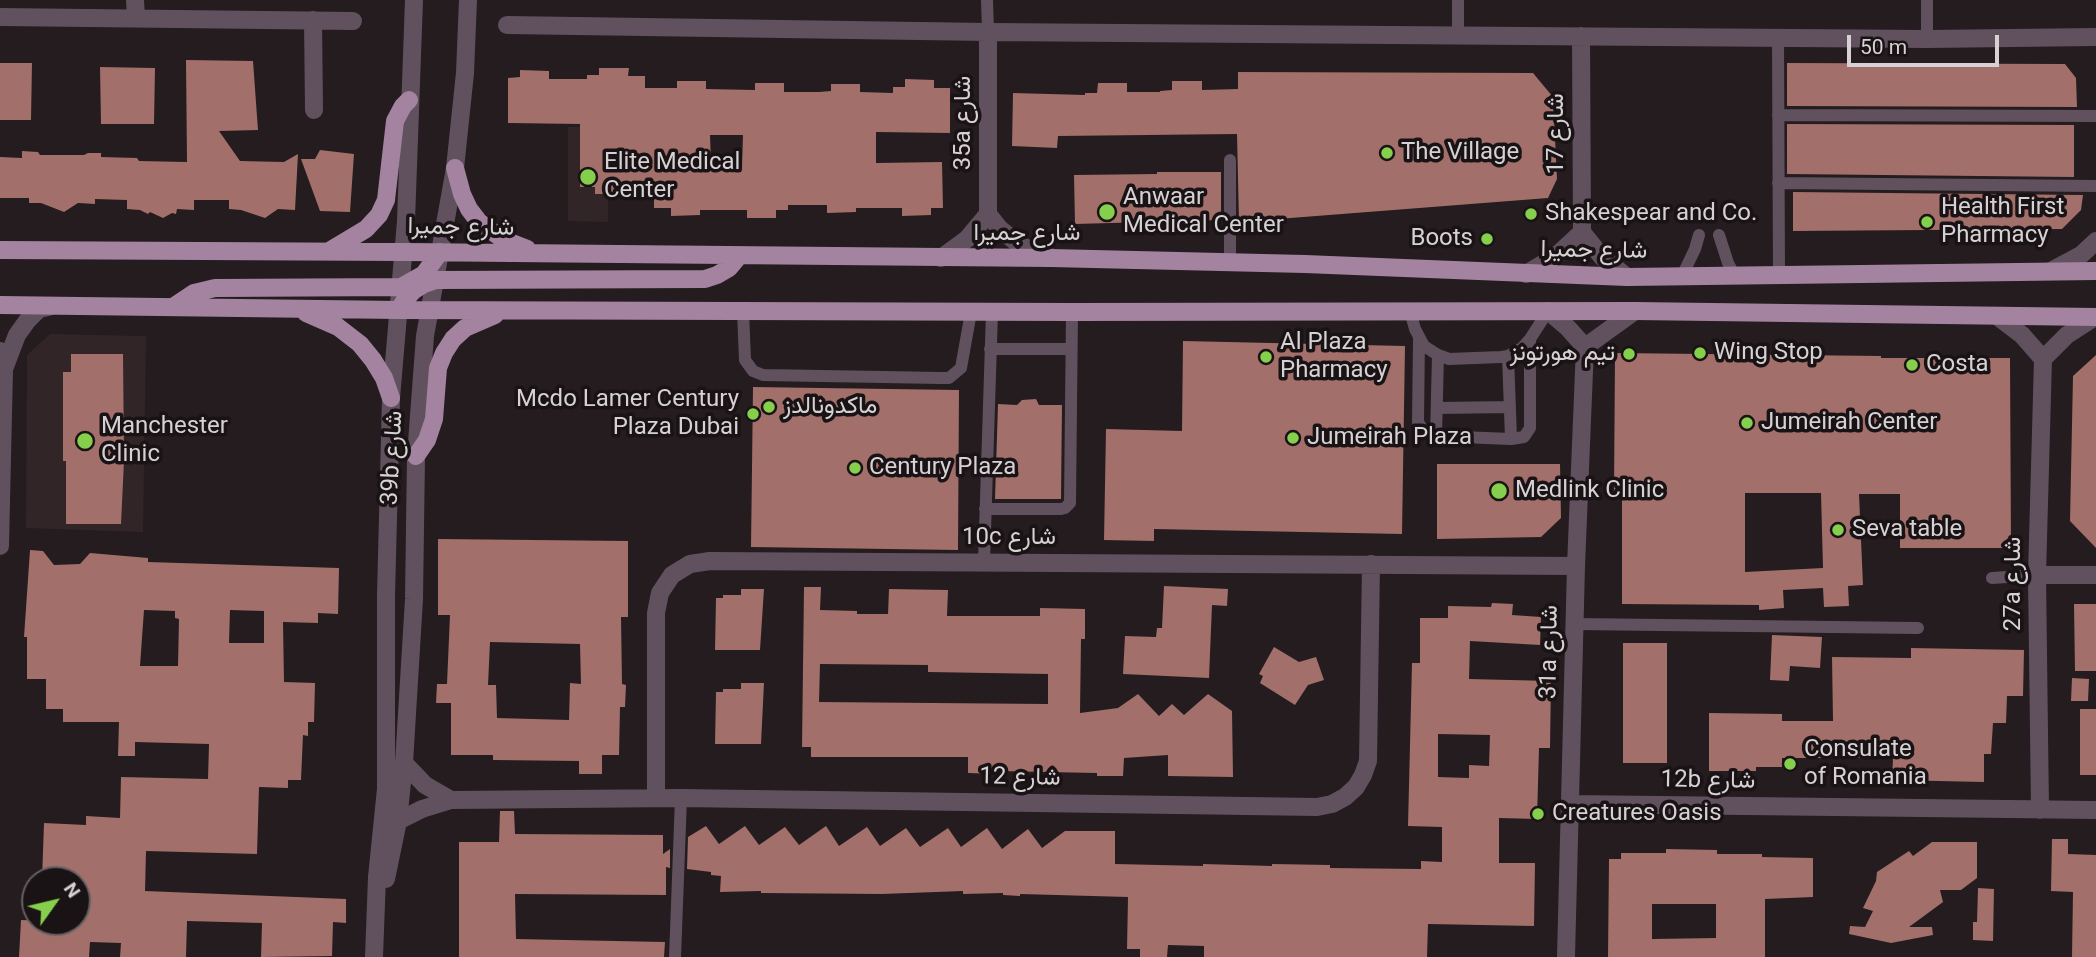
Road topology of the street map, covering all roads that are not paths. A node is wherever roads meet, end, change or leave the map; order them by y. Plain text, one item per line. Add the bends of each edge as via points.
1 (135, 0) edge
2 (414, 0) edge
3 (468, 0) edge
4 (987, 0) edge
5 (1458, 0) edge
6 (1927, 0) edge
7 (0, 17) edge
8 (136, 19) junction
9 (313, 20) junction
10 (353, 21) dead end
11 (507, 25) dead end
12 (988, 32) junction
13 (1458, 35) junction
14 (1581, 36) junction
15 (2096, 37) edge
16 (1778, 38) junction
17 (1927, 39) junction
18 (410, 100) junction
19 (314, 110) dead end
20 (1778, 115) junction
21 (2096, 116) edge
22 (1230, 160) dead end
23 (455, 168) junction
24 (1778, 183) junction
25 (2096, 186) edge
26 (988, 214) junction
27 (1582, 232) junction
28 (1699, 235) dead end
29 (1719, 235) dead end
30 (2096, 241) edge
31 (0, 250) edge
32 (329, 252) junction
33 (404, 252) junction
34 (440, 252) junction
35 (540, 253) junction
36 (739, 256) junction
37 (940, 258) junction
38 (1051, 258) junction
39 (1230, 262) junction
40 (2051, 271) junction
41 (2096, 271) edge
42 (1526, 274) junction
43 (1779, 275) junction
44 (1682, 276) junction
45 (1735, 276) junction
46 (1627, 277) junction
47 (436, 280) junction
48 (401, 287) junction
49 (0, 305) edge
50 (52, 306) junction
51 (173, 307) junction
52 (285, 308) junction
53 (399, 310) junction
54 (430, 310) junction
55 (1635, 310) junction
56 (506, 311) junction
57 (743, 311) junction
58 (1410, 311) junction
59 (1548, 311) junction
60 (971, 312) junction
61 (992, 312) junction
62 (1072, 312) junction
63 (1997, 316) junction
64 (2095, 317) edge
65 (1419, 338) junction
66 (1530, 339) junction
67 (1585, 347) junction
68 (990, 349) junction
69 (1071, 349) junction
70 (1438, 355) junction
71 (1508, 356) junction
72 (2043, 359) junction
73 (2, 360) edge
74 (391, 398) junction
75 (1510, 407) junction
76 (1437, 408) junction
77 (1436, 436) junction
78 (1511, 439) junction
79 (416, 456) junction
80 (985, 509) junction
81 (0, 546) edge
82 (984, 562) junction
83 (1371, 564) junction
84 (1576, 566) junction
85 (2038, 575) junction
86 (2096, 575) edge
87 (1992, 578) dead end
88 (1576, 624) junction
89 (1918, 628) dead end
90 (404, 763) junction
91 (656, 798) junction
92 (681, 798) junction
93 (451, 800) junction
94 (1571, 804) junction
95 (2040, 810) junction
96 (2096, 810) edge
97 (398, 821) junction
98 (375, 919) junction
99 (374, 957) edge
100 (675, 957) edge
101 (1566, 957) edge

1 - 8 street
2 - 18 street, 39b شارع
3 - 23 street, 39b شارع
4 - 12 lane
5 - 13 lane
6 - 17 lane
7 - 8 street
8 - 9 street
9 - 10 street
9 - 19 street
11 - 12 street
12 - 13 street
12 - 26 street, 35a شارع
13 - 14 street
14 - 16 street
14 - 27 street, شارع 17
15 - 17 street
16 - 17 street
16 - 20 lane
18 - 32 main road via 395,121 386,200 379,215 366,229
18 - 33 street, 39b شارع
20 - 21 lane
20 - 24 lane
22 - 39 lane
23 - 34 street, 39b شارع
23 - 35 main road via 462,194 479,222 504,240
24 - 25 lane
24 - 43 lane
26 - 37 street via 967,239
26 - 38 street via 1016,242
27 - 42 street via 1556,256
27 - 46 street via 1602,257
28 - 44 lane
29 - 45 lane
30 - 40 street
31 - 32 main road, شارع جميرا
32 - 33 main road, شارع جميرا
33 - 34 main road, شارع جميرا
33 - 48 street, 39b شارع
34 - 35 main road, شارع جميرا
34 - 47 street, 39b شارع
34 - 48 main road via 424,274
35 - 36 main road, شارع جميرا
36 - 37 main road, شارع جميرا
36 - 47 main road via 729,268 705,279
37 - 38 main road, شارع جميرا
38 - 39 main road, شارع جميرا
39 - 42 main road, شارع جميرا
40 - 41 main road, شارع جميرا
40 - 43 main road, شارع جميرا
42 - 46 main road, شارع جميرا
43 - 45 main road, شارع جميرا
44 - 45 main road, شارع جميرا
44 - 46 main road, شارع جميرا
47 - 53 main road via 413,290
47 - 54 street, 39b شارع
48 - 51 main road via 215,288 194,293
48 - 53 street, 39b شارع
49 - 50 main road
50 - 51 main road
50 - 73 street via 39,309 27,321
51 - 52 main road
52 - 53 main road
52 - 74 main road via 330,323 360,344 384,378
53 - 54 main road
53 - 74 street, 39b شارع
54 - 56 main road
54 - 79 street, 39b شارع
55 - 59 main road
55 - 63 main road
55 - 67 street
56 - 57 main road
56 - 79 main road via 465,328 444,353 438,368 434,419
57 - 60 main road
57 - 60 lane via 745,360 763,375 941,378 949,378 961,368
58 - 59 main road
58 - 62 main road
58 - 65 lane
59 - 66 lane
59 - 67 street
60 - 61 main road
61 - 62 main road
61 - 68 lane
62 - 69 lane
63 - 64 main road
63 - 72 street
64 - 72 street via 2067,335
65 - 70 lane
65 - 77 lane via 1419,422 1424,432
66 - 71 lane
66 - 78 lane via 1531,428 1524,437
67 - 84 street, 31a شارع
68 - 69 lane
68 - 80 lane
69 - 80 lane via 1070,503 1060,509
70 - 71 lane via 1449,359
70 - 76 lane
71 - 75 lane
72 - 85 street, 27a شارع
73 - 81 street
74 - 98 street, 39b شارع via 386,789
75 - 76 lane
75 - 78 lane
76 - 77 lane
77 - 78 lane
79 - 90 street, 39b شارع via 414,599
80 - 82 lane
82 - 83 street, 10c شارع
82 - 91 street, 10c شارع via 710,561 690,564 672,575 660,593 656,613
83 - 84 street, 10c شارع
83 - 92 street, شارع 12 via 1368,761 1356,787 1332,804
84 - 88 street, 31a شارع
85 - 86 street
85 - 87 lane
85 - 95 street, 27a شارع
88 - 89 lane
88 - 94 street, 31a شارع
90 - 93 street via 425,785
90 - 97 street, 39b شارع
91 - 92 street, شارع 12
91 - 93 street, شارع 12
92 - 100 lane
93 - 97 street, شارع 12
94 - 95 street, 12b شارع
94 - 101 street, 31a شارع
95 - 96 street, 12b شارع
97 - 98 street, 39b شارع
98 - 99 street, 39b شارع

